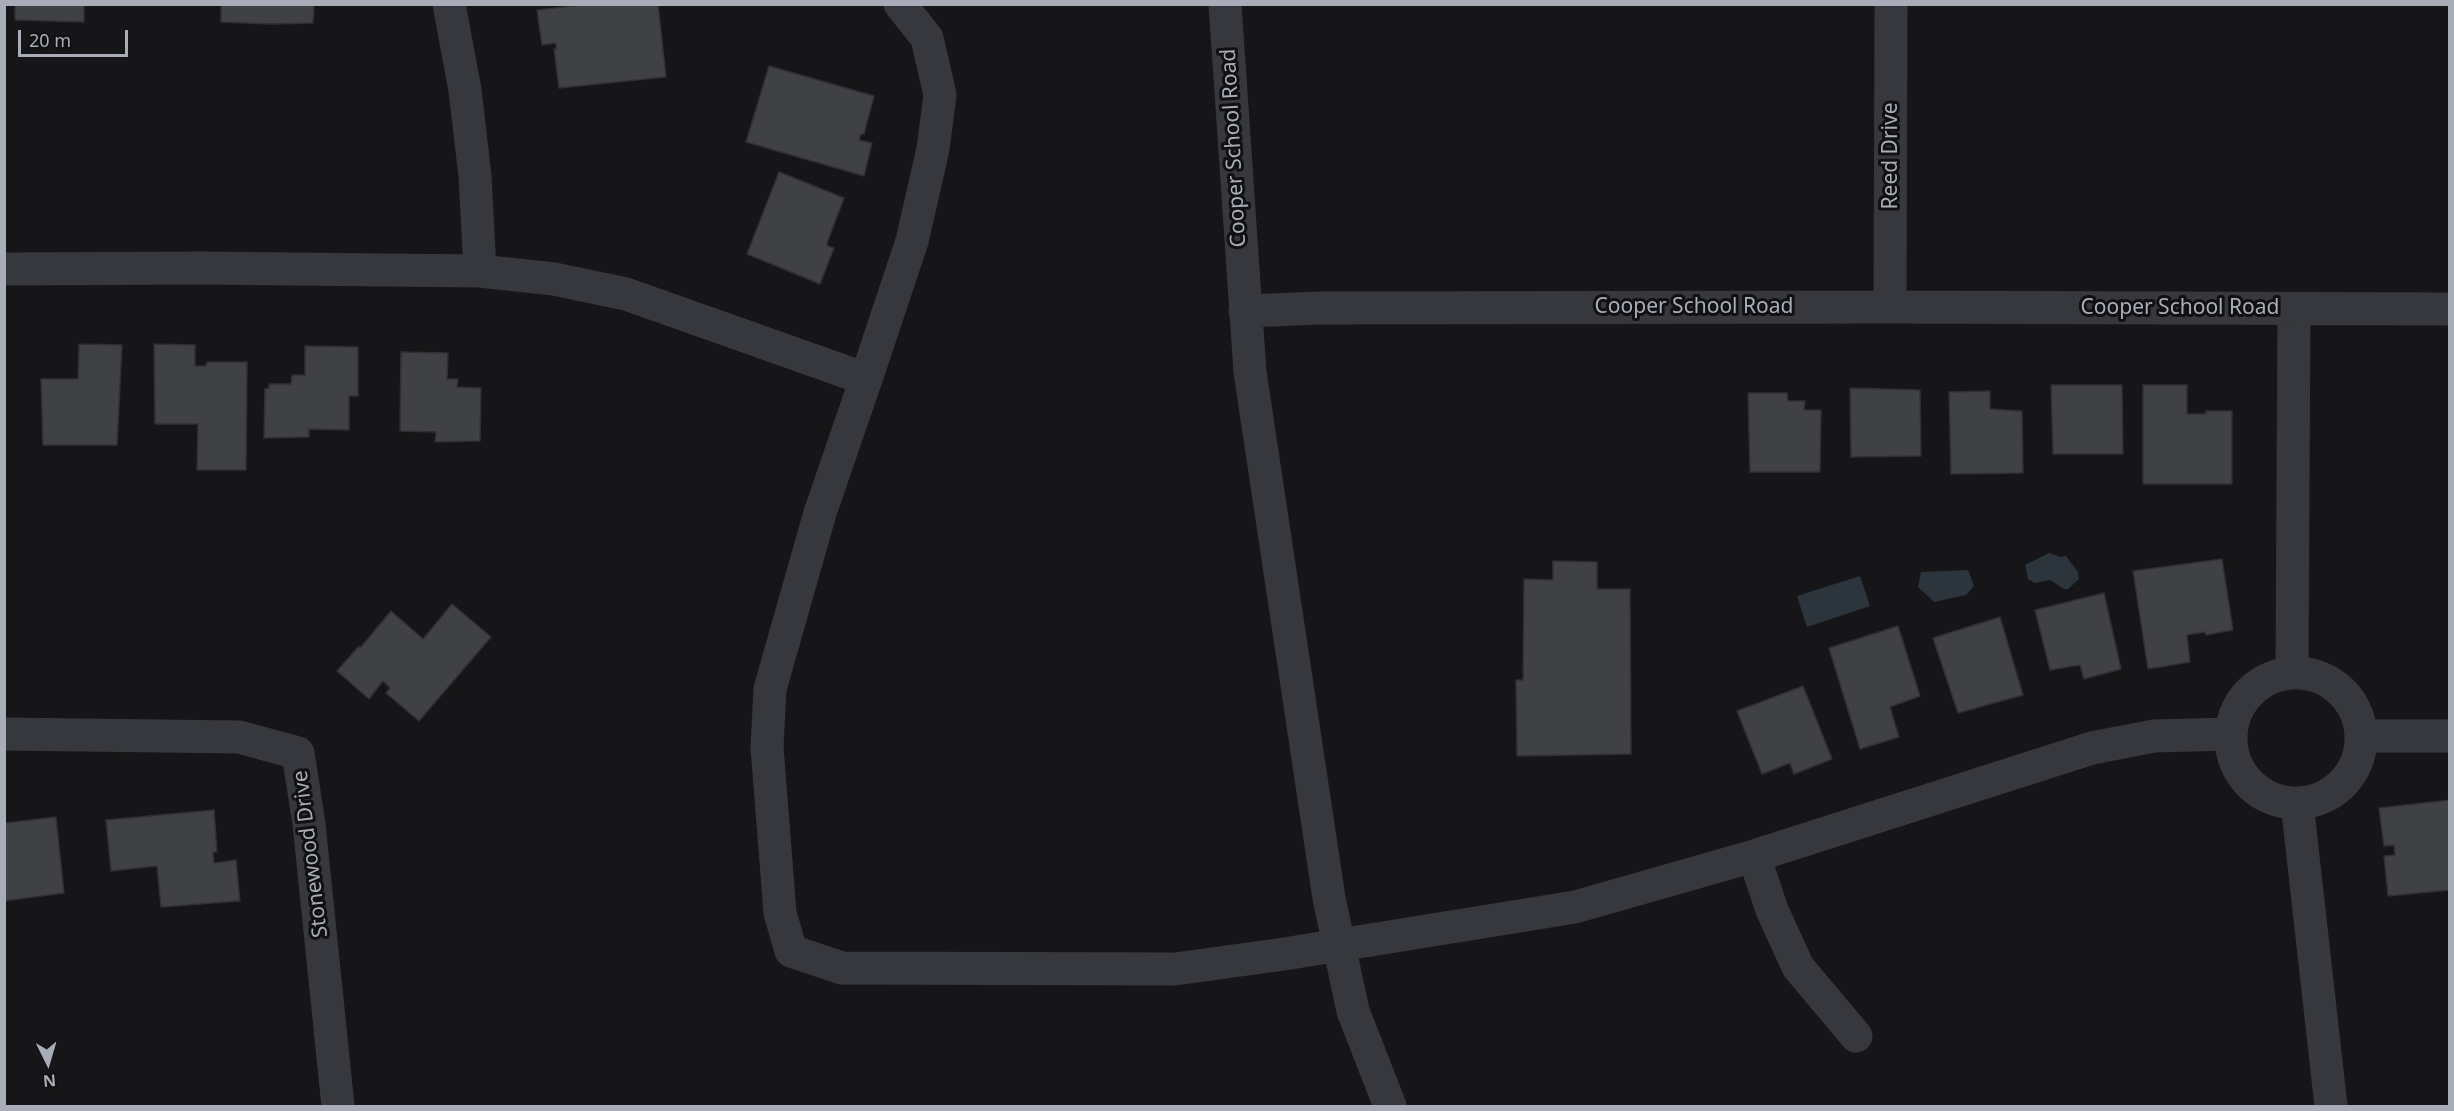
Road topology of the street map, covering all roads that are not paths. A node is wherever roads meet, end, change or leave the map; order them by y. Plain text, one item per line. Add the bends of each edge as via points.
1 (449, 4) edge
2 (900, 4) edge
3 (1225, 4) edge
4 (1891, 4) edge
5 (4, 269) edge
6 (480, 271) junction
7 (1890, 307) junction
8 (2294, 309) junction
9 (2450, 309) edge
10 (1245, 311) junction
11 (866, 379) junction
12 (2292, 672) junction
13 (4, 734) edge
14 (2231, 734) junction
15 (2362, 736) junction
16 (2450, 736) edge
17 (2297, 803) junction
18 (1754, 856) junction
19 (1338, 945) junction
20 (1856, 1036) dead end
21 (338, 1107) edge
22 (1390, 1107) edge
23 (2331, 1107) edge

1 - 6 street via 475,176
2 - 11 street via 927,38 940,95 933,149 912,241
3 - 10 street, Cooper School Road
4 - 7 street, Reed Drive
5 - 6 street
6 - 11 street via 554,279 627,294
7 - 8 street, Cooper School Road
7 - 10 street, Cooper School Road
8 - 9 street, Cooper School Road
8 - 12 street
10 - 19 street via 1250,372
11 - 19 street via 820,513 770,689 767,747 773,838 780,913 790,951 842,968 1175,969
12 - 14 street via 2254,687 2240,703
12 - 15 street via 2313,674 2332,682 2348,696 2358,714
13 - 21 street, Stonewood Drive via 239,737 298,753
14 - 17 street via 2235,761 2245,778 2259,792
14 - 18 street via 2154,736 2092,748
15 - 16 street
15 - 17 street via 2350,775 2317,800
17 - 23 street
18 - 19 street via 1575,907
18 - 20 street via 1772,910 1798,967
19 - 22 street via 1353,1011

